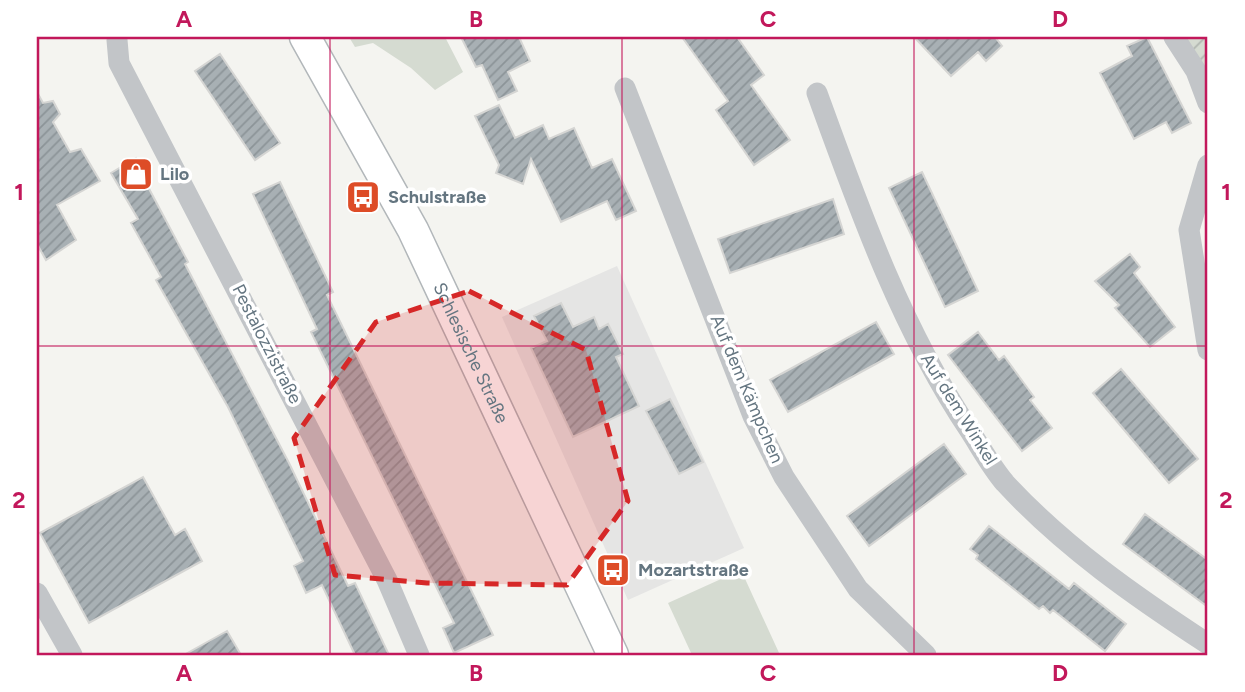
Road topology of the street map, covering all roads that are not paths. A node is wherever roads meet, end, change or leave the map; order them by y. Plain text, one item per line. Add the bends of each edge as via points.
1 (292, 37) edge
2 (1174, 37) edge
3 (117, 38) edge
4 (310, 48) edge
5 (625, 88) dead end
6 (817, 93) dead end
7 (1208, 103) edge
8 (1208, 165) edge
9 (1208, 350) edge
10 (37, 593) edge
11 (1208, 644) edge
12 (72, 655) edge
13 (419, 655) edge
14 (613, 655) edge
15 (926, 655) edge

1 - 4 main road, Schlesische Straße
2 - 7 street via 1196,71
3 - 13 street, Pestalozzistraße via 119,62 387,580
4 - 14 main road, Schlesische Straße via 413,230
5 - 15 street, Auf dem Kämpchen via 754,416 784,477 858,589
6 - 11 street, Auf dem Winkel via 911,330 958,414 1004,481 1054,532
8 - 9 street via 1189,230
10 - 12 street

